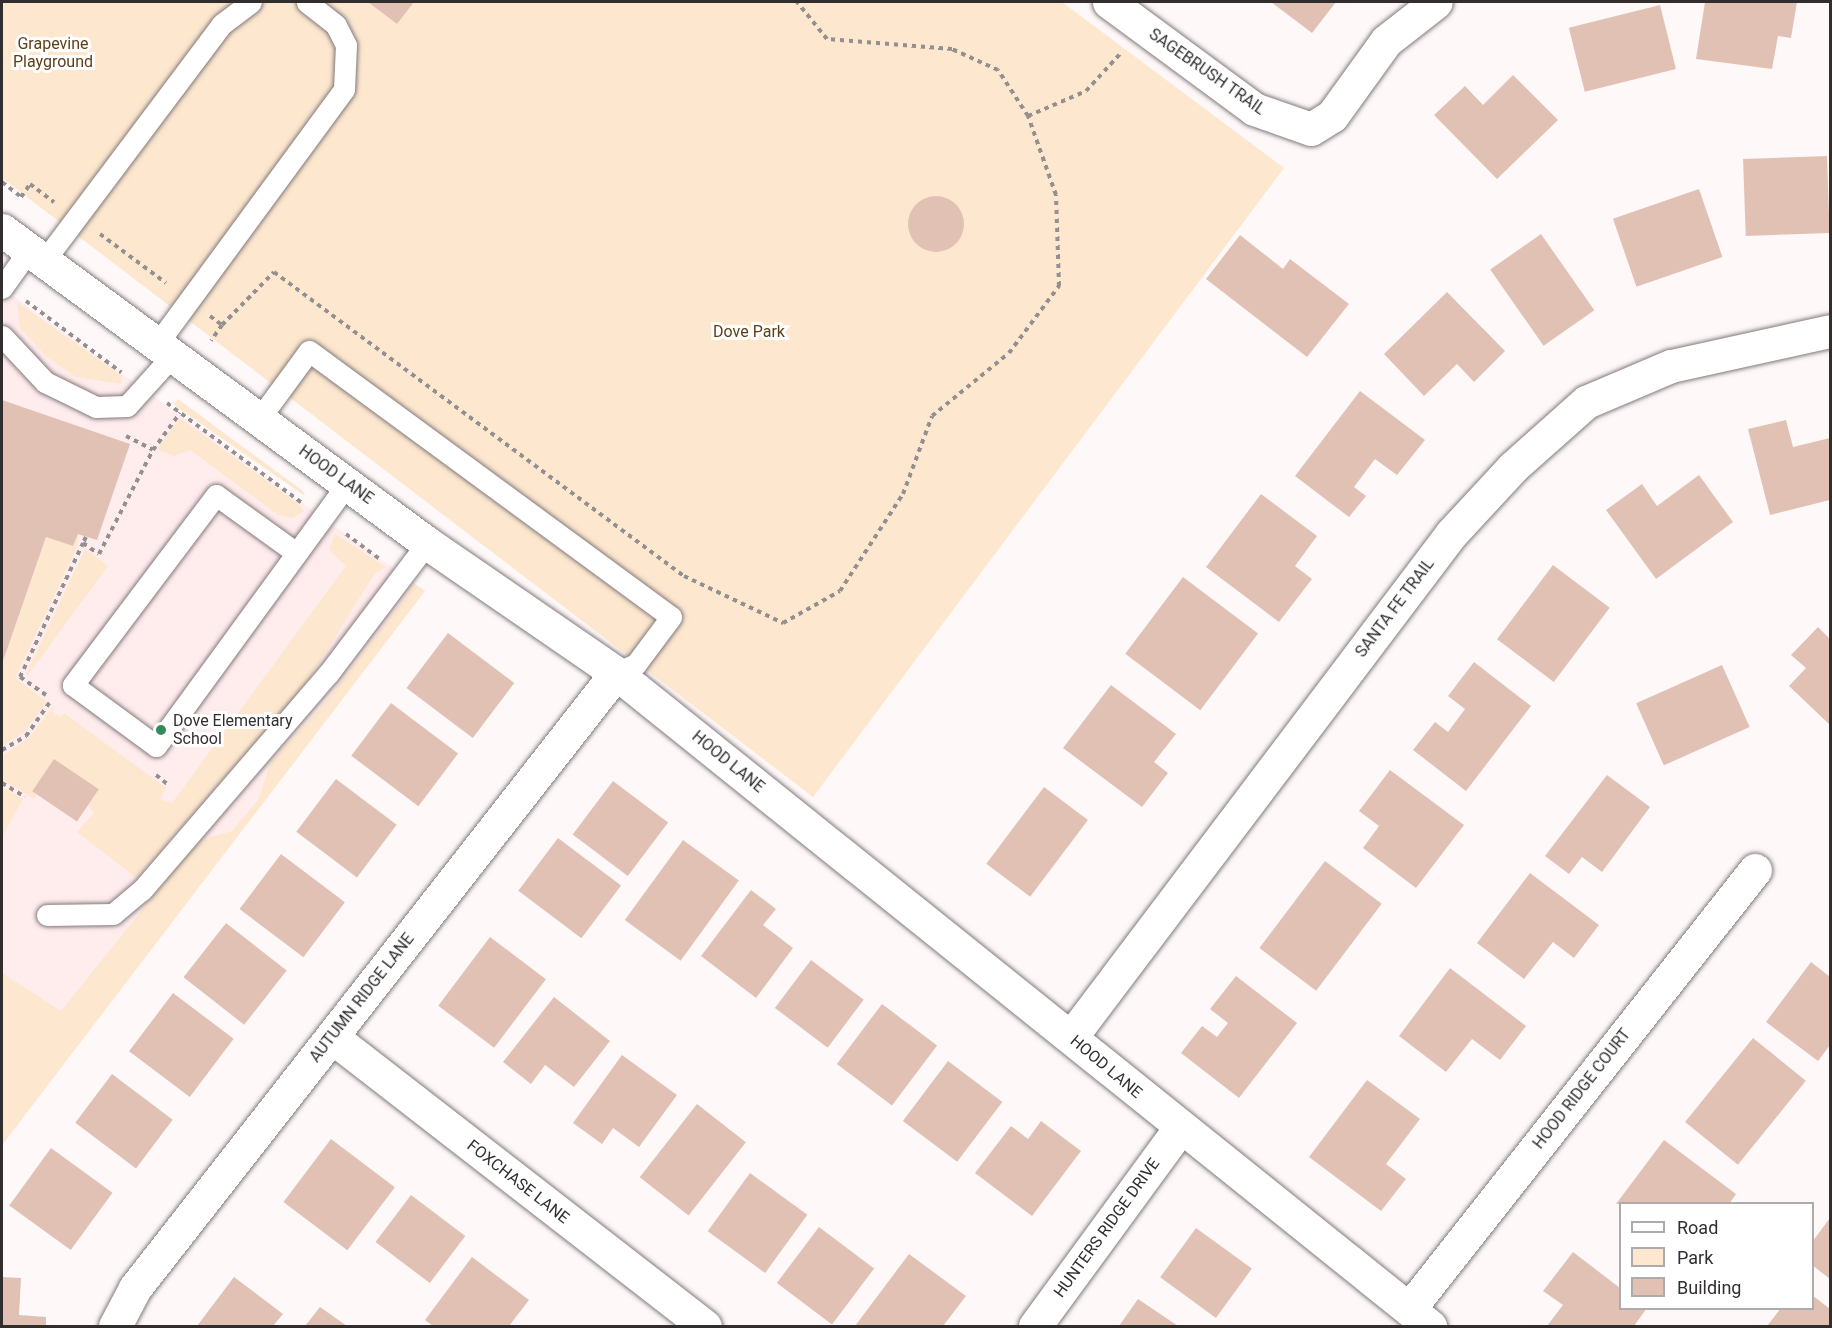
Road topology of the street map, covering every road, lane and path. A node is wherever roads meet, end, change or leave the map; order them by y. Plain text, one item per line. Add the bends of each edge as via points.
1 (251, 2) edge
2 (307, 2) edge
3 (797, 2) edge
4 (1109, 2) edge
5 (1436, 2) edge
6 (1144, 27) junction
7 (1028, 116) junction
8 (2, 182) edge
9 (76, 217) junction
10 (2, 230) edge
11 (36, 255) junction
12 (2, 286) edge
13 (189, 301) junction
14 (222, 325) junction
15 (1830, 331) edge
16 (2, 336) edge
17 (174, 356) junction
18 (147, 389) junction
19 (167, 402) junction
20 (259, 419) junction
21 (153, 450) dead end
22 (347, 484) junction
23 (322, 516) junction
24 (86, 537) dead end
25 (427, 543) junction
26 (295, 552) junction
27 (403, 573) junction
28 (616, 674) junction
29 (52, 699) dead end
30 (2, 750) edge
31 (2, 783) edge
32 (25, 797) dead end
33 (1755, 870) dead end
34 (47, 915) dead end
35 (332, 1037) junction
36 (1071, 1037) junction
37 (1179, 1129) junction
38 (1419, 1318) edge
39 (115, 1326) edge
40 (705, 1326) edge
41 (1035, 1326) edge

1 - 9 lane via 222,24
2 - 13 lane via 336,25 346,45 344,89
3 - 7 path via 826,39 952,49 998,70
4 - 6 street, SAGEBRUSH TRAIL
5 - 6 street, SAGEBRUSH TRAIL via 1386,41 1332,116 1311,129 1254,109
6 - 7 path via 1086,91
7 - 14 path via 1056,195 1059,286 1009,353 932,416 903,494 840,591 783,623 684,576 274,272
8 - 9 path via 21,197 30,184
9 - 11 lane
9 - 13 path
10 - 11 street, HOOD LANE
11 - 12 lane
11 - 17 street, HOOD LANE
12 - 18 path
13 - 14 path
13 - 17 lane
14 - 17 path
15 - 36 street, SANTA FE TRAIL via 1671,366 1586,402 1513,467 1451,534
16 - 18 lane via 29,371 76,401 127,406
17 - 18 lane
17 - 19 path
17 - 20 street, HOOD LANE
18 - 19 path
19 - 23 path
20 - 22 street, HOOD LANE
20 - 28 lane via 309,351 671,617 636,664
21 - 24 path via 99,554 83,543
22 - 23 lane
22 - 25 street, HOOD LANE
23 - 26 lane
23 - 27 path
25 - 27 lane
25 - 28 street, HOOD LANE
26 - 26 lane via 291,566 156,746 73,685 216,495
27 - 34 lane via 328,674 142,890 112,914
28 - 35 street, AUTUMN RIDGE LANE
28 - 36 street, HOOD LANE
29 - 30 path via 26,736
31 - 32 path
33 - 38 street, HOOD RIDGE COURT
35 - 39 street, AUTUMN RIDGE LANE via 135,1288
35 - 40 street, FOXCHASE LANE
36 - 37 street, HOOD LANE
37 - 38 street, HOOD LANE
37 - 41 street, HUNTERS RIDGE DRIVE

